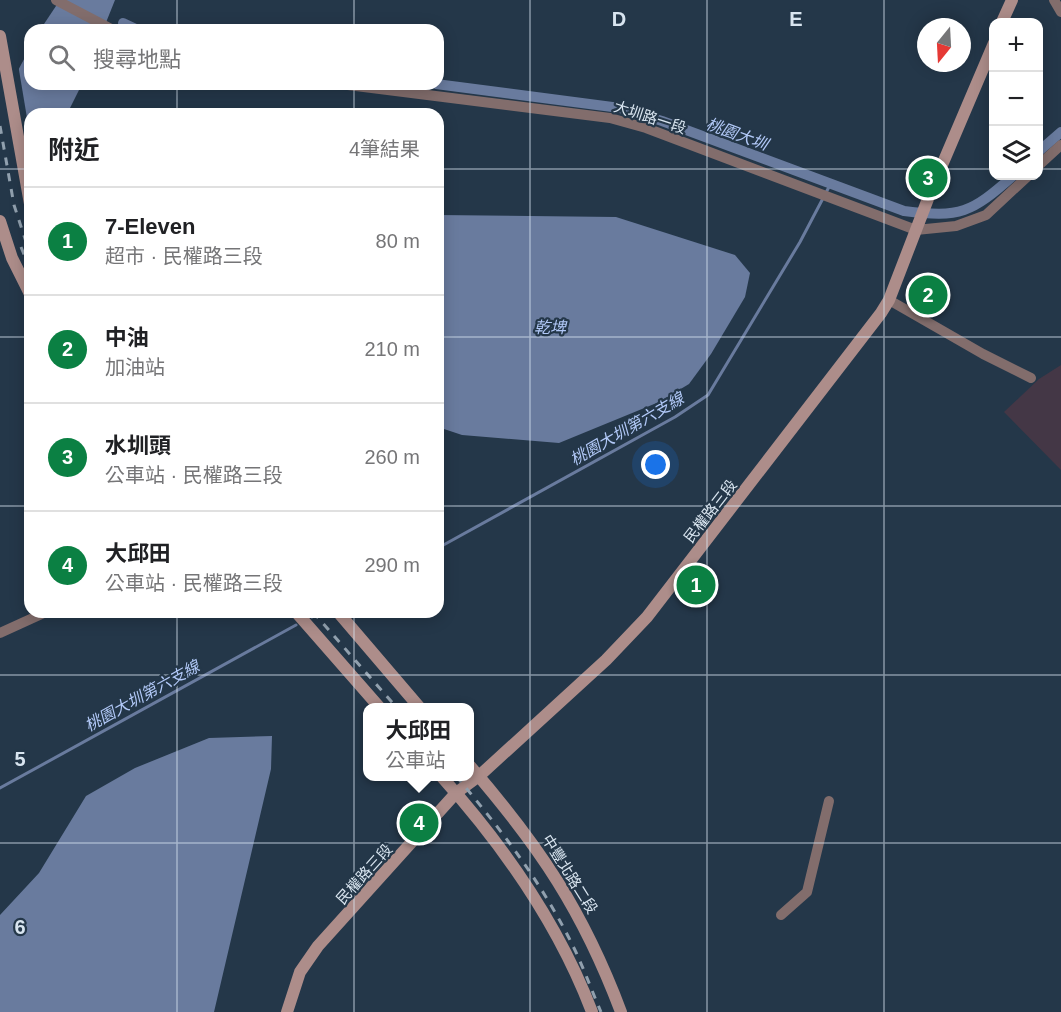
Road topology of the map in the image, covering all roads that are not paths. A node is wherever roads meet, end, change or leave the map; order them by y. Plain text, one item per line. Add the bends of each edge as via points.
1 (56, 0) edge
2 (1012, 0) edge
3 (1054, 0) edge
4 (1061, 12) edge
5 (1004, 18) edge
6 (102, 24) edge
7 (0, 36) edge
8 (989, 53) edge
9 (388, 90) edge
10 (1061, 145) edge
11 (1043, 161) edge
12 (24, 172) edge
13 (1024, 180) edge
14 (0, 221) edge
15 (916, 229) junction
16 (24, 280) edge
17 (889, 300) junction
18 (1031, 378) dead end
19 (33, 618) edge
20 (301, 618) edge
21 (343, 618) edge
22 (0, 633) edge
23 (376, 703) edge
24 (416, 703) edge
25 (474, 770) edge
26 (479, 776) junction
27 (474, 780) edge
28 (445, 781) edge
29 (472, 781) edge
30 (456, 793) junction
31 (829, 801) dead end
32 (781, 915) dead end
33 (287, 1012) edge
34 (592, 1012) edge
35 (621, 1012) edge

1 - 6 street
2 - 5 street
3 - 4 street
7 - 12 street
8 - 15 street, 民權路三段
9 - 15 street, 大圳路一段 via 610,118
10 - 11 street
13 - 15 street, 大圳路一段 via 986,214 956,226
14 - 16 street
15 - 17 street, 民權路三段
17 - 18 street
17 - 26 street, 民權路三段 via 647,617 606,660
19 - 22 street
20 - 23 street
21 - 24 street
25 - 26 street, 中豐北路二段
26 - 27 street, 民權路三段
26 - 35 street, 中豐北路二段 via 536,846 563,887 582,920
28 - 30 street
29 - 30 street, 民權路三段
30 - 33 street, 民權路三段 via 318,945 300,972
30 - 34 street via 532,895
31 - 32 street via 807,892

